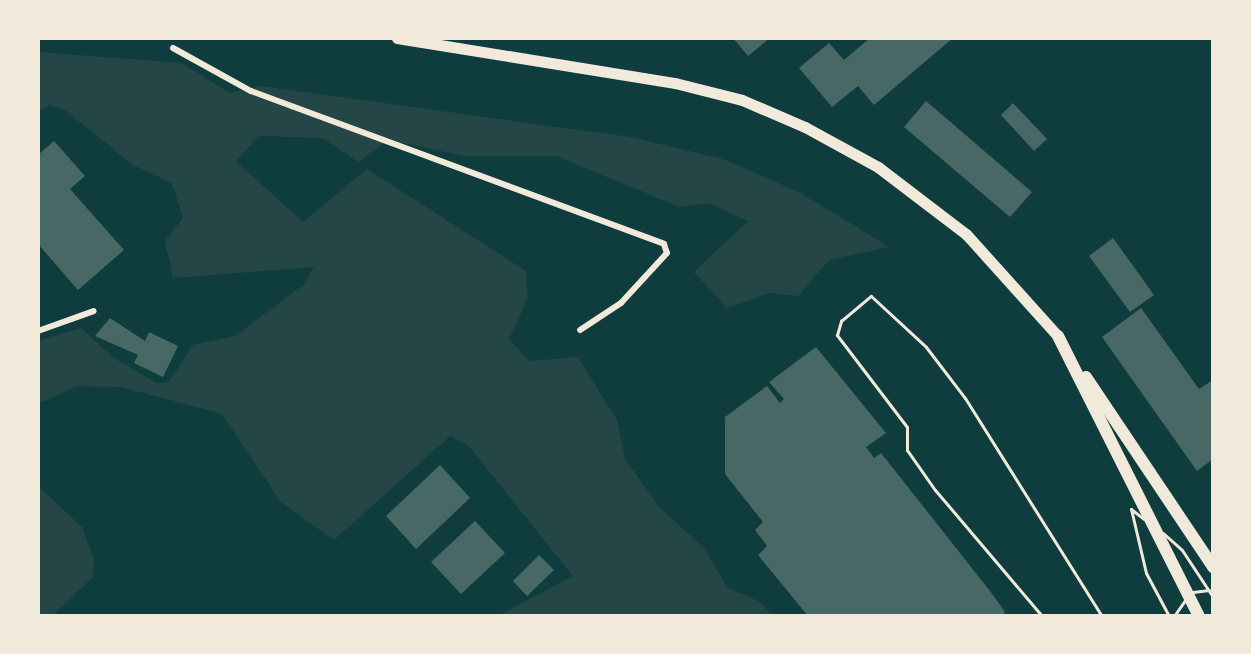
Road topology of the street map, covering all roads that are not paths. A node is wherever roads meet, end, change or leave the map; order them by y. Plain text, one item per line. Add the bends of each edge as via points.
1 (397, 38) edge
2 (447, 42) edge
3 (173, 48) dead end
4 (94, 311) dead end
5 (580, 330) dead end
6 (38, 331) edge
7 (1058, 336) junction
8 (1151, 524) junction
9 (1213, 567) edge
10 (1209, 590) junction
11 (1187, 597) junction
12 (1213, 597) edge
13 (1042, 616) edge
14 (1102, 616) edge
15 (1172, 616) edge
16 (1199, 616) edge

1 - 2 highway
2 - 7 highway via 675,83 742,100 805,127 878,167 966,234
3 - 5 street via 251,91 664,244 667,253 621,303
4 - 6 street
7 - 8 highway
7 - 9 highway
8 - 10 lane via 1182,550
8 - 11 highway
8 - 15 lane via 1131,509 1146,573
10 - 11 lane
10 - 12 lane
11 - 15 lane
11 - 16 highway
13 - 14 lane via 935,490 907,450 907,427 837,335 841,321 871,296 926,347 965,398

